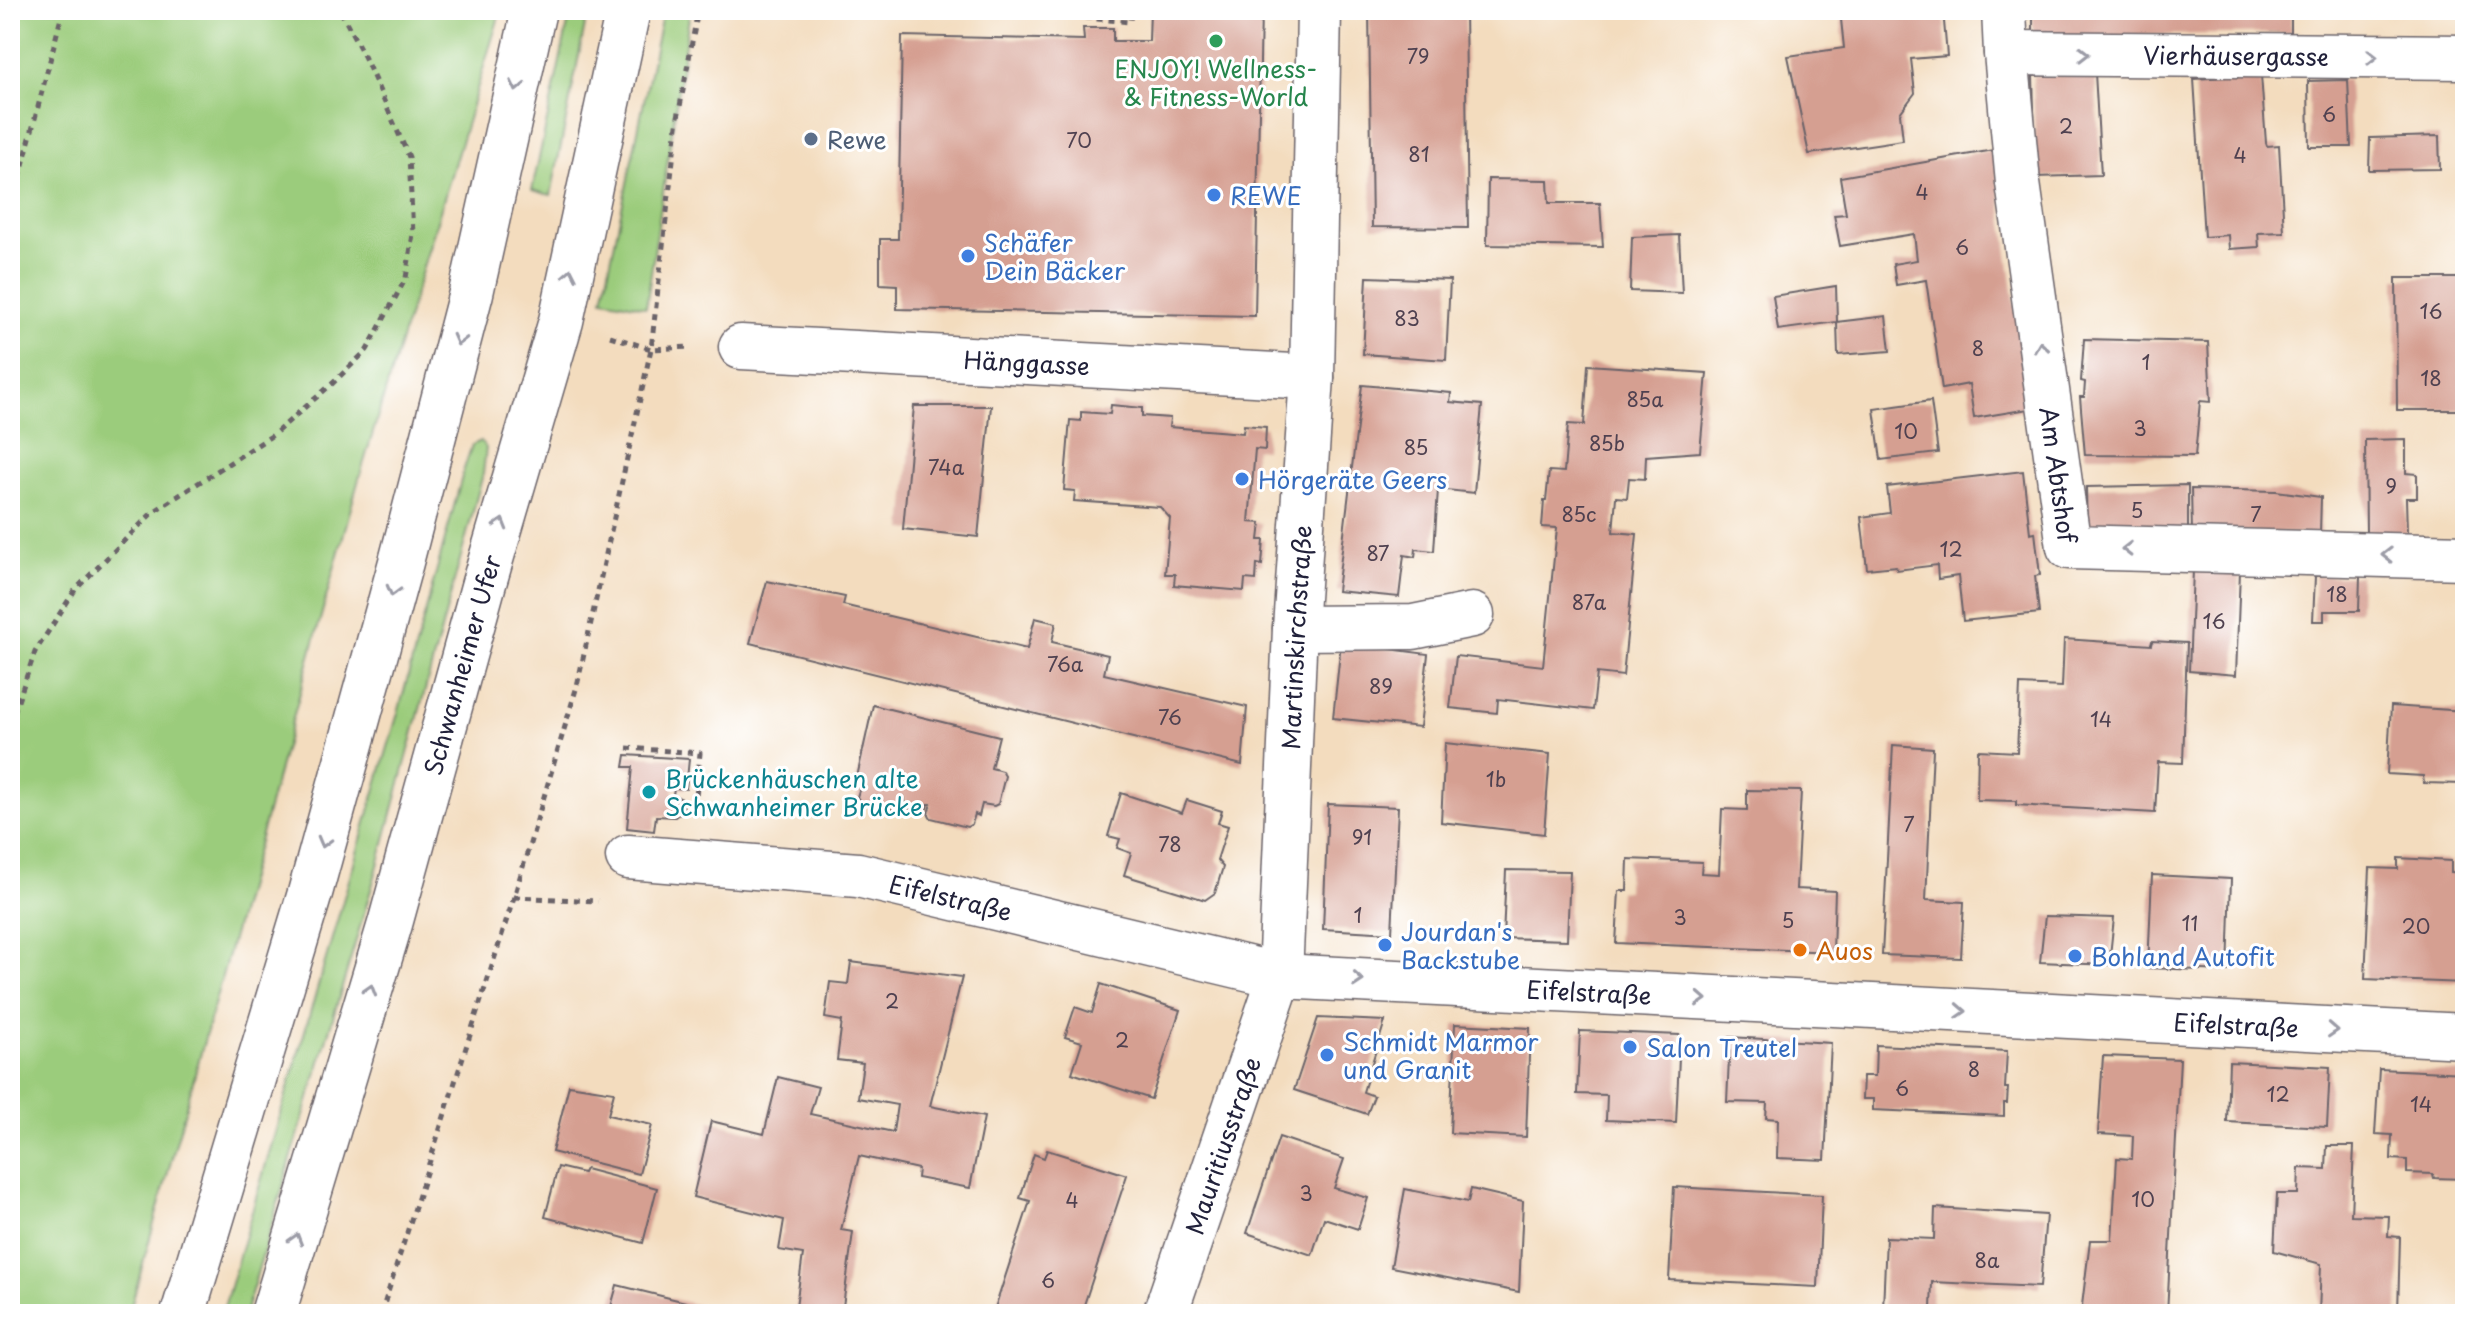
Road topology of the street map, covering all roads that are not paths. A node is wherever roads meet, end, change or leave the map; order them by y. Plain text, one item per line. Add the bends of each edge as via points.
1 (534, 10) edge
2 (628, 10) edge
3 (1319, 10) edge
4 (2004, 10) edge
5 (2006, 53) junction
6 (2465, 57) edge
7 (741, 347) dead end
8 (1312, 377) junction
9 (2465, 557) edge
10 (1472, 615) dead end
11 (1295, 628) junction
12 (628, 857) dead end
13 (1280, 976) junction
14 (2465, 1036) edge
15 (183, 1314) edge
16 (273, 1314) edge
17 (1165, 1314) edge

1 -> 15 street via 471,293 397,577 310,893
16 -> 2 street, Schwanheimer Ufer via 561,321
3 - 8 street, Martinskirchstraße
4 - 5 street, Am Abtshof
5 -> 6 street, Vierhäusergasse
9 -> 5 street, Am Abtshof via 2069,547 2018,183
7 - 8 street, Hänggasse
8 - 11 street, Martinskirchstraße
10 - 11 street via 1413,627
11 - 13 street, Martinskirchstraße
12 - 13 street, Eifelstraße via 858,875
13 -> 14 street, Eifelstraße
13 - 17 street, Mauritiusstraße

